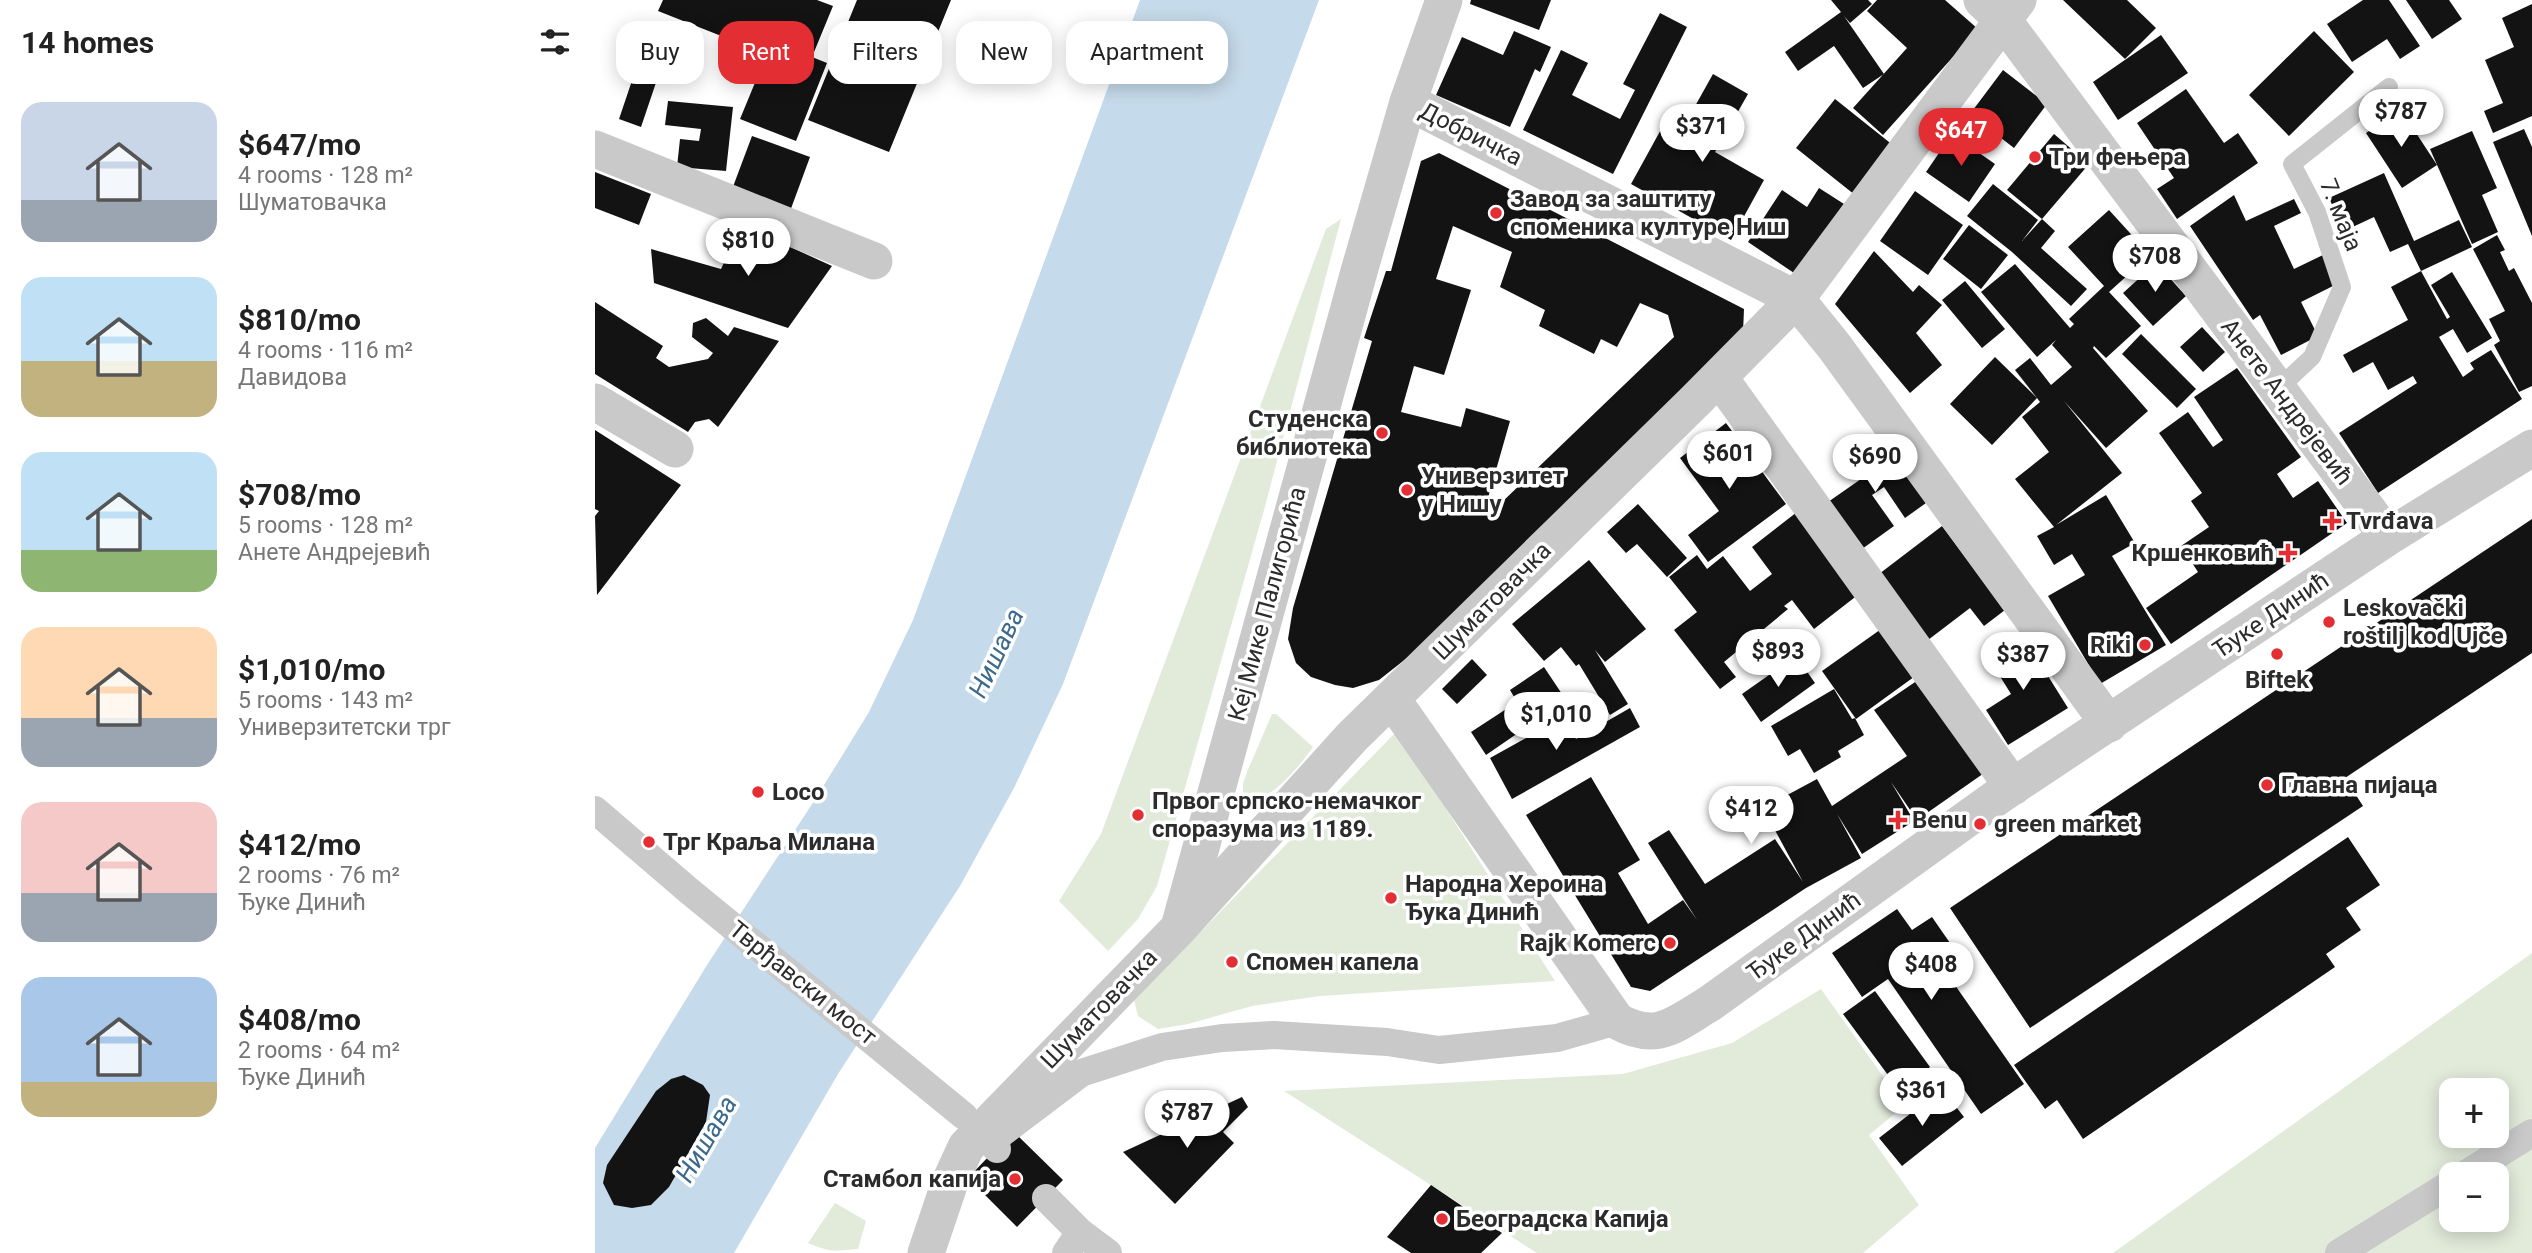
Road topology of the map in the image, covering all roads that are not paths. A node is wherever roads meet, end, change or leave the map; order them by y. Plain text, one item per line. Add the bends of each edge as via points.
1 (1444, 0) edge
2 (2001, 7) edge
3 (2389, 87) dead end
4 (1408, 102) junction
5 (595, 149) edge
6 (874, 261) dead end
7 (1796, 299) junction
8 (1719, 377) junction
9 (2278, 389) junction
10 (595, 402) edge
11 (2532, 448) edge
12 (675, 449) dead end
13 (2388, 537) junction
14 (1392, 699) junction
15 (2109, 723) junction
16 (2013, 787) junction
17 (595, 810) edge
18 (1179, 928) junction
19 (1617, 1021) junction
20 (2532, 1133) edge
21 (979, 1138) junction
22 (2485, 1162) edge
23 (2439, 1191) edge
24 (1046, 1198) dead end
25 (1073, 1242) edge
26 (926, 1253) edge
27 (1108, 1253) edge
28 (2339, 1253) edge

1 - 4 street, Кеј Мике Палигорића
2 - 7 street, Шуматовачка
2 - 9 street, Анете Андрејевић
3 - 9 lane, 7. маја via 2292,164 2317,212 2342,287 2312,357
4 - 7 street, Добричка
4 - 18 street, Кеј Мике Палигорића
5 - 6 street
7 - 8 street, Шуматовачка
7 - 15 street
8 - 14 street, Шуматовачка
8 - 16 street
9 - 13 street, Анете Андрејевић
10 - 12 street
11 - 13 street, Ђуке Динић
13 - 15 street, Ђуке Динић
14 - 18 street, Шуматовачка
14 - 19 street
15 - 16 street, Ђуке Динић
16 - 19 street, Ђуке Динић via 1679,1022 1648,1033
17 - 21 street, Тврђавски мост via 918,1076
18 - 21 street, Шуматовачка
19 - 21 street via 1557,1038 1439,1050 1274,1035 1161,1048 1081,1073
20 - 22 street
21 - 26 street, Шуматовачка via 950,1182
23 - 28 street
24 - 25 street
25 - 27 street

